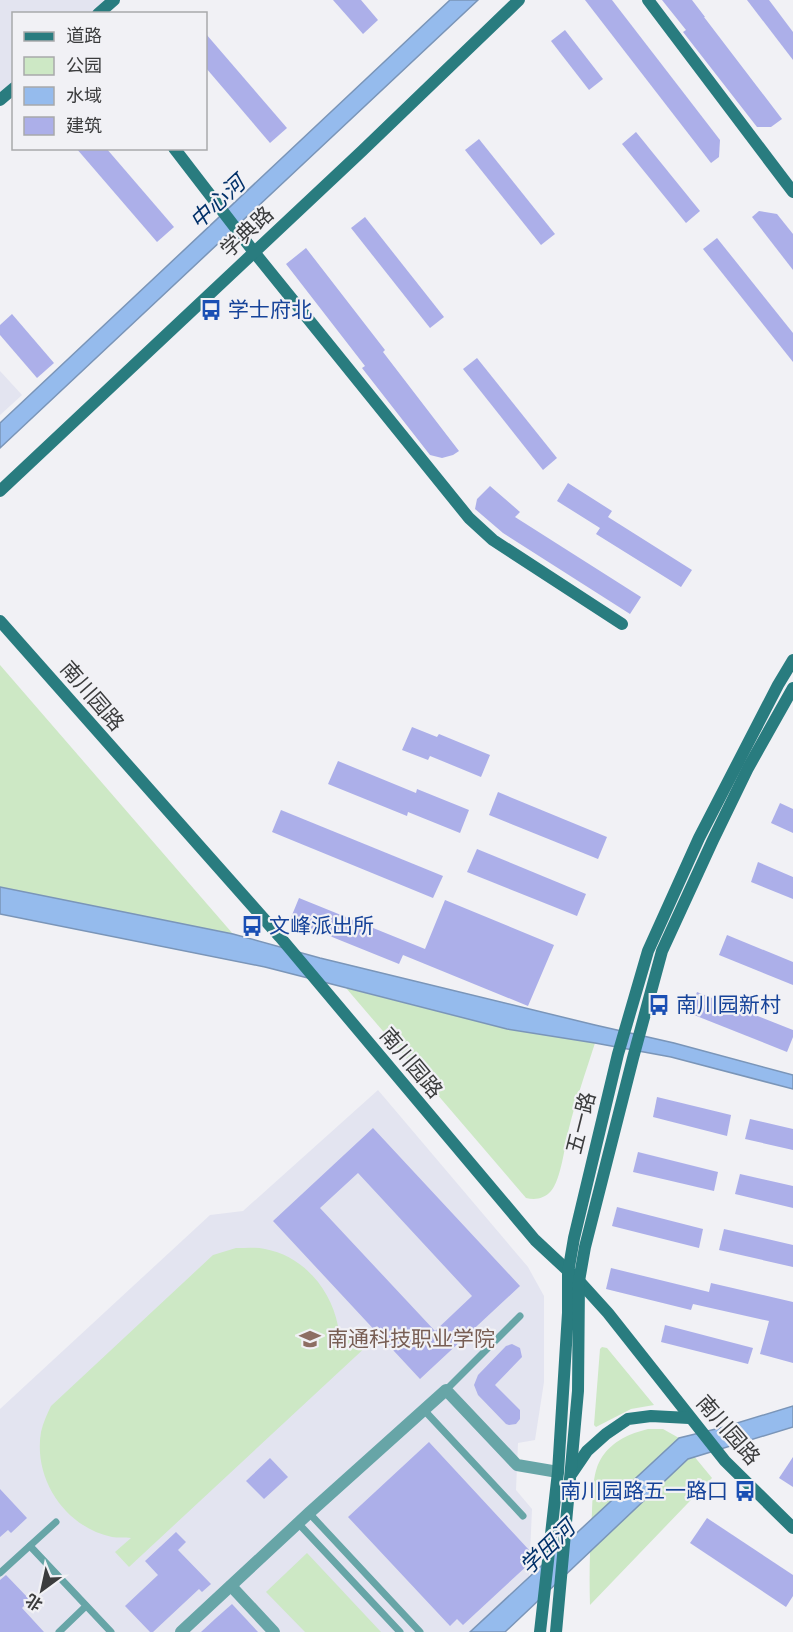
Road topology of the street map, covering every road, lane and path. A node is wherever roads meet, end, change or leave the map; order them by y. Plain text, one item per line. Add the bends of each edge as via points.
1 (114, 0) edge
2 (519, 0) edge
3 (648, 0) edge
4 (100, 12) edge
5 (12, 90) edge
6 (0, 100) edge
7 (176, 150) edge
8 (793, 192) edge
9 (254, 252) junction
10 (0, 491) edge
11 (0, 621) edge
12 (622, 624) dead end
13 (793, 660) edge
14 (793, 688) edge
15 (573, 1277) junction
16 (520, 1316) dead end
17 (446, 1390) junction
18 (424, 1410) junction
19 (689, 1418) junction
20 (558, 1472) junction
21 (572, 1474) junction
22 (309, 1513) junction
23 (524, 1516) dead end
24 (56, 1522) dead end
25 (298, 1523) junction
26 (793, 1528) edge
27 (30, 1546) junction
28 (0, 1573) edge
29 (231, 1586) junction
30 (86, 1606) junction
31 (59, 1632) edge
32 (111, 1632) edge
33 (181, 1632) edge
34 (274, 1632) edge
35 (400, 1632) edge
36 (420, 1632) edge
37 (540, 1632) edge
38 (556, 1632) edge

1 - 4 street
2 - 9 street, 学典路
3 - 8 street
5 - 6 street
7 - 9 street
9 - 10 street, 学典路
9 - 12 street via 469,518 493,540
11 - 15 street, 南川园路 via 280,937 535,1239
13 - 15 street, 五一路 via 699,838 648,951 618,1054 574,1238
14 - 15 street, 五一路 via 748,768 662,951 585,1247
15 - 19 street, 南川园路 via 608,1313
15 - 20 street, 五一路
15 - 21 street, 五一路 via 578,1391
16 - 17 lane
17 - 18 street
17 - 20 street via 517,1466
18 - 22 street
18 - 23 lane
19 - 21 street via 628,1419 587,1451
19 - 26 street, 南川园路 via 725,1461
20 - 37 street, 五一路
21 - 38 street, 五一路
22 - 25 street
22 - 36 lane
24 - 27 lane
25 - 29 street
25 - 35 lane
27 - 28 lane
27 - 30 lane
29 - 33 street
29 - 34 street
30 - 31 lane
30 - 32 lane

